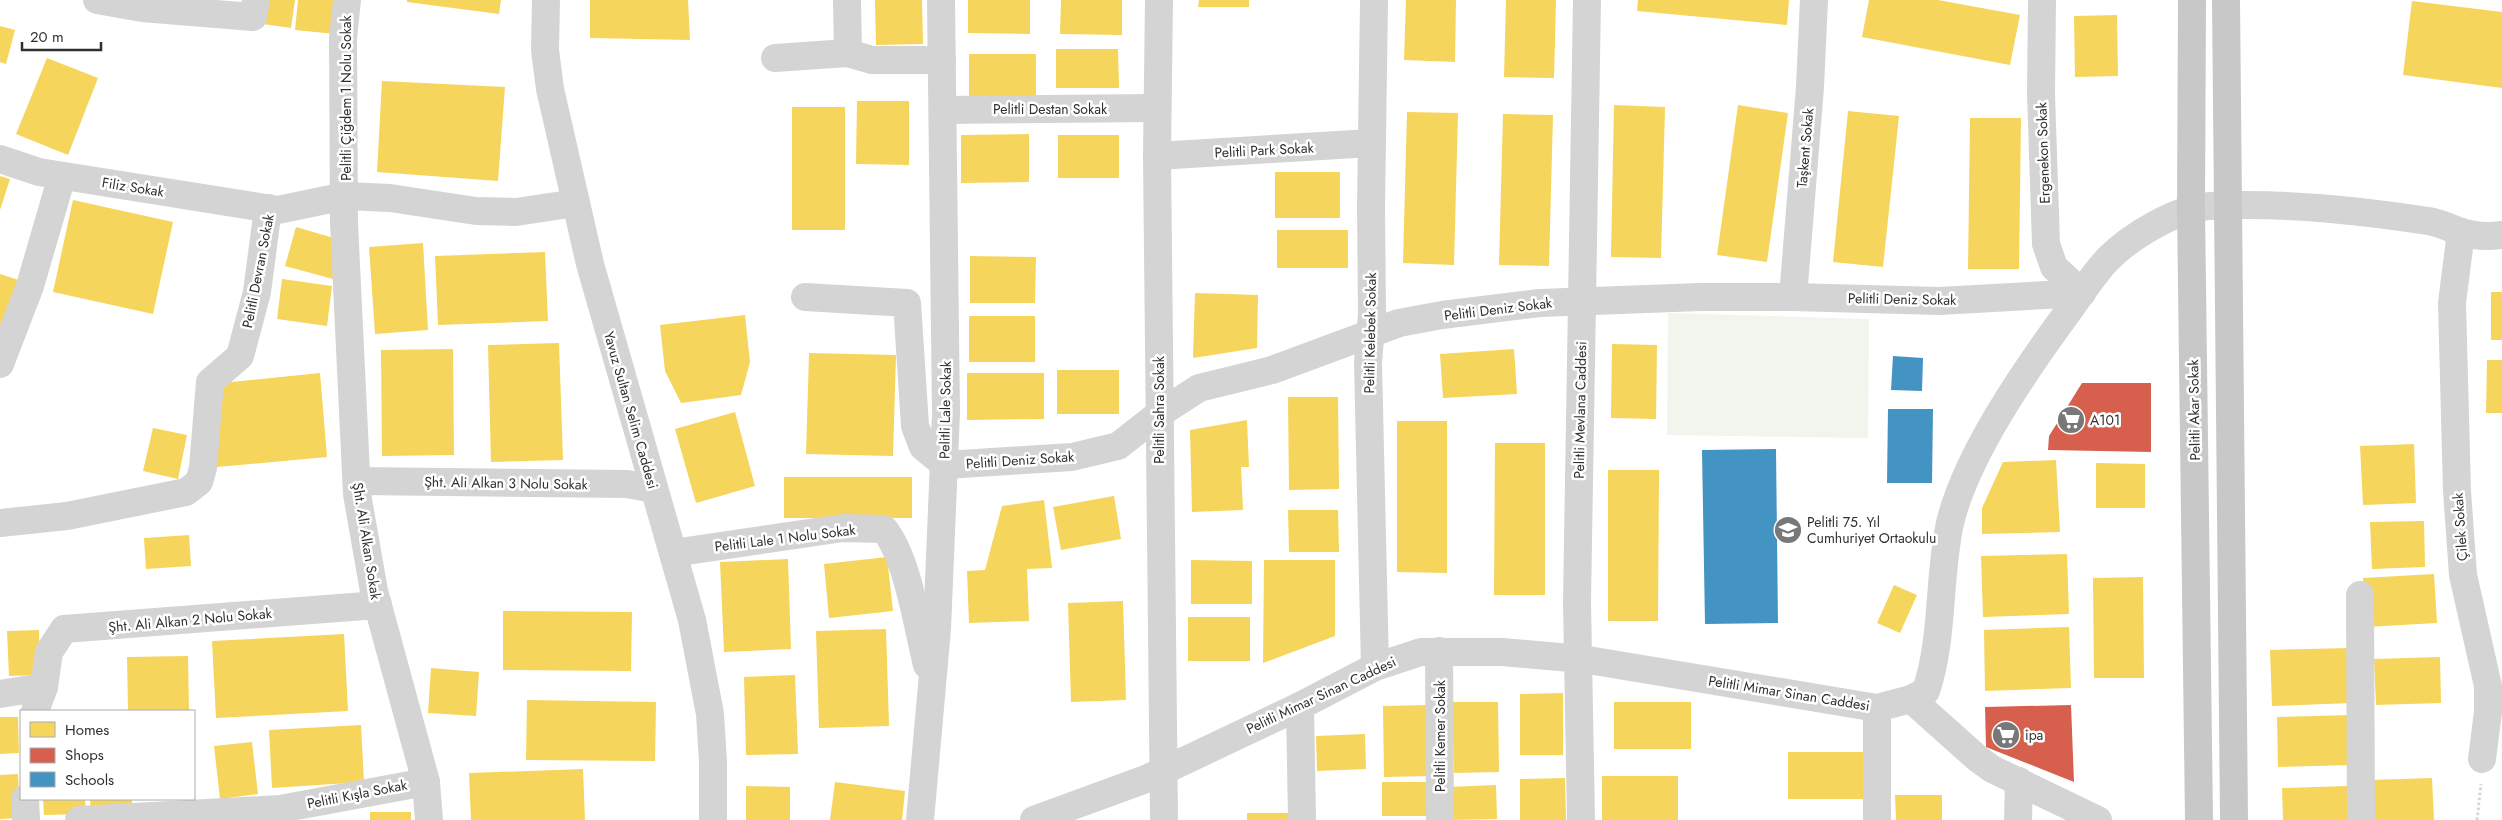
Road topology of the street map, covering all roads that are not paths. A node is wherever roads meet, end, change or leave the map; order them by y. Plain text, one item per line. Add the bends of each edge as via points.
1 (97, 0) edge
2 (256, 0) edge
3 (347, 0) edge
4 (546, 0) edge
5 (847, 0) edge
6 (941, 0) edge
7 (1159, 0) edge
8 (1374, 0) edge
9 (1587, 0) edge
10 (1814, 0) edge
11 (2042, 0) edge
12 (2192, 0) edge
13 (2226, 0) edge
14 (848, 53) junction
15 (776, 58) dead end
16 (942, 60) junction
17 (1157, 108) junction
18 (943, 110) junction
19 (1371, 143) junction
20 (1157, 156) junction
21 (0, 159) edge
22 (62, 176) junction
23 (345, 196) junction
24 (576, 203) junction
25 (2229, 206) junction
26 (268, 208) junction
27 (2192, 209) junction
28 (2461, 232) junction
29 (2502, 236) edge
30 (2082, 293) junction
31 (805, 297) dead end
32 (1793, 297) junction
33 (1582, 301) junction
34 (1370, 334) junction
35 (3, 348) edge
36 (1159, 414) junction
37 (945, 465) junction
38 (357, 481) junction
39 (654, 489) junction
40 (0, 523) edge
41 (672, 553) junction
42 (2360, 595) dead end
43 (378, 605) junction
44 (1439, 651) junction
45 (1578, 659) junction
46 (1375, 666) junction
47 (932, 683) junction
48 (0, 694) edge
49 (39, 699) edge
50 (1911, 699) junction
51 (2495, 702) edge
52 (1300, 706) junction
53 (1877, 708) junction
54 (2482, 759) road end
55 (1163, 770) junction
56 (2019, 781) junction
57 (426, 782) junction
58 (26, 800) edge
59 (281, 814) edge
60 (1037, 819) edge
61 (26, 820) edge
62 (79, 820) edge
63 (429, 820) edge
64 (713, 820) edge
65 (920, 820) edge
66 (1164, 820) edge
67 (1302, 820) edge
68 (1440, 820) edge
69 (1581, 820) edge
70 (1877, 820) edge
71 (2018, 820) edge
72 (2098, 820) edge
73 (2199, 820) edge
74 (2234, 820) edge
75 (2361, 820) edge

1 - 2 street via 142,8 254,17
3 - 23 street, Pelitli Çiğdem 1 Nolu Sokak via 343,47
4 - 24 street, Yavuz Sultan Selim Caddesi via 545,50 550,89
5 - 14 street
6 - 16 street, Pelitli Lale Sokak
7 - 17 street, Pelitli Sahra Sokak
8 - 19 street, Pelitli Kelebek Sokak
9 - 33 street, Pelitli Mevlana Caddesi
10 - 32 street, Taşkent Sokak
11 - 30 street, Ergenekon Sokak via 2041,94 2046,244 2054,267
12 - 27 main road, Pelitli Akar Sokak
13 - 25 main road
14 - 15 street
14 - 16 street via 872,60
16 - 18 street, Pelitli Lale Sokak
17 - 18 street, Pelitli Destan Sokak
17 - 20 street, Pelitli Sahra Sokak
18 - 37 street, Pelitli Lale Sokak
19 - 20 street, Pelitli Park Sokak
19 - 34 street, Pelitli Kelebek Sokak
20 - 36 street, Pelitli Sahra Sokak
21 - 22 street, Filiz Sokak
22 - 26 street, Filiz Sokak
22 - 35 street via 30,286
23 - 24 street, Pelitli Devran Sokak via 390,198 476,211 516,212
23 - 26 street, Pelitli Devran Sokak via 278,210
23 - 38 street, Şht. Ali Alkan Sokak
24 - 39 street, Yavuz Sultan Selim Caddesi via 590,264
25 - 27 street, Pelitli Mimar Sinan Caddesi
25 - 28 street, Pelitli Mimar Sinan Caddesi via 2305,206 2432,221
25 - 74 main road
26 - 40 street, Pelitli Devran Sokak via 256,292 240,356 210,382 199,482 186,492 66,516
27 - 30 street, Pelitli Mimar Sinan Caddesi via 2173,215 2110,257
27 - 73 main road, Pelitli Akar Sokak
28 - 29 street, Pelitli Mimar Sinan Caddesi
28 - 51 street, Çilek Sokak via 2452,303 2457,491 2464,575 2488,686
30 - 32 street, Pelitli Deniz Sokak via 1939,301
30 - 50 street, Pelitli Mimar Sinan Caddesi via 2020,382 1977,454 1957,500 1950,524 1930,680 1926,691
31 - 37 street via 907,303 915,426 923,447
32 - 33 street, Pelitli Deniz Sokak
33 - 34 street, Pelitli Deniz Sokak via 1442,315 1400,323
33 - 45 street, Pelitli Mevlana Caddesi via 1576,602
34 - 36 street, Pelitli Deniz Sokak via 1272,370 1199,388
34 - 46 street, Pelitli Kelebek Sokak via 1368,372
36 - 37 street, Pelitli Deniz Sokak via 1118,446 1072,457
36 - 55 street, Pelitli Sahra Sokak
37 - 47 street, Pelitli Lale Sokak
38 - 39 street, Şht. Ali Alkan 3 Nolu Sokak via 627,484
38 - 43 street, Şht. Ali Alkan Sokak
39 - 41 street, Yavuz Sultan Selim Caddesi
41 - 47 street, Pelitli Lale 1 Nolu Sokak via 843,528 884,528 895,542
41 - 64 street, Yavuz Sultan Selim Caddesi via 692,620 710,714
42 - 75 street
43 - 49 street, Şht. Ali Alkan 2 Nolu Sokak via 64,630 49,652
43 - 57 street, Şht. Ali Alkan Sokak
44 - 45 street, Pelitli Mimar Sinan Caddesi via 1502,652
44 - 46 street, Pelitli Mimar Sinan Caddesi via 1406,655
44 - 68 street, Pelitli Kemer Sokak
45 - 53 street, Pelitli Mimar Sinan Caddesi
45 - 69 street, Pelitli Mevlana Caddesi
46 - 52 street, Pelitli Mimar Sinan Caddesi
47 - 65 street, Pelitli Lale Sokak
48 - 49 street
50 - 53 street, Pelitli Mimar Sinan Caddesi
50 - 56 street via 1977,758
51 - 54 street, Çilek Sokak
52 - 55 street, Pelitli Mimar Sinan Caddesi
52 - 67 street
53 - 70 street
55 - 60 street, Pelitli Mimar Sinan Caddesi
55 - 66 street, Pelitli Sahra Sokak
56 - 71 street
56 - 72 street
57 - 59 street, Pelitli Kışla Sokak
57 - 63 street, Şht. Ali Alkan Sokak
58 - 61 street
59 - 62 street, Pelitli Kışla Sokak

